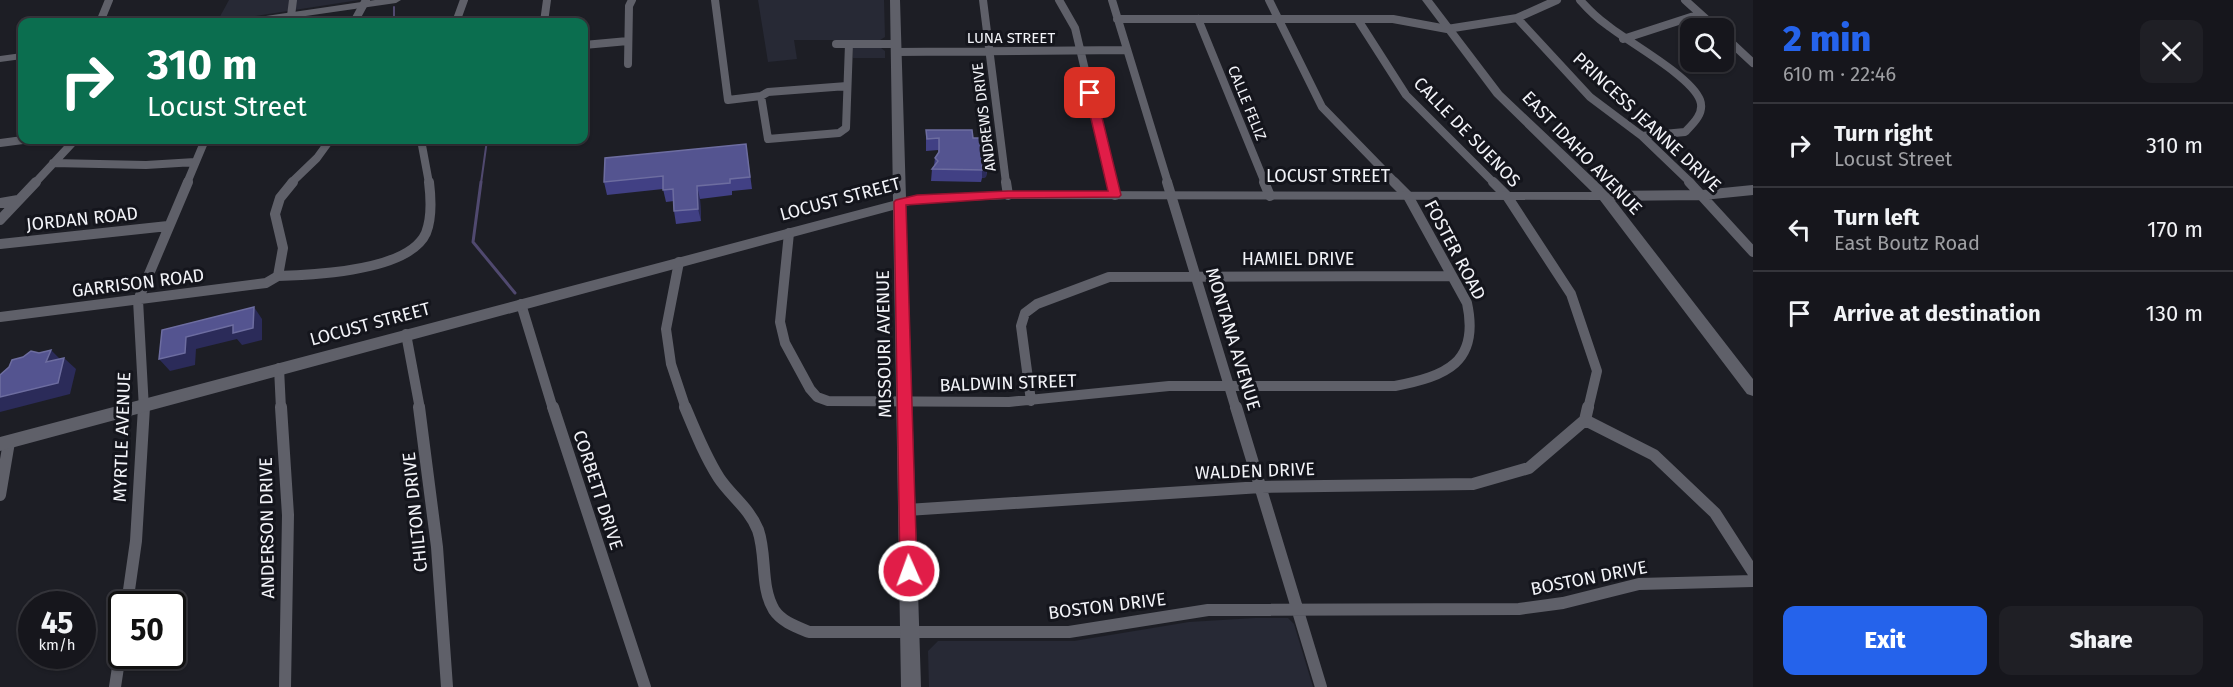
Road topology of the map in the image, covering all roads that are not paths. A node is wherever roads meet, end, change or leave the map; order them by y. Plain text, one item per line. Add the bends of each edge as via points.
1 (109, 0) edge
2 (293, 0) edge
3 (396, 0) edge
4 (464, 0) edge
5 (547, 0) edge
6 (632, 0) edge
7 (715, 0) edge
8 (895, 0) edge
9 (983, 0) edge
10 (1059, 0) edge
11 (1112, 0) edge
12 (1269, 0) edge
13 (1427, 0) edge
14 (1557, 0) edge
15 (1580, 0) edge
16 (1685, 0) edge
17 (366, 2) edge
18 (1700, 14) junction
19 (291, 16) junction
20 (102, 18) edge
21 (283, 18) edge
22 (356, 18) edge
23 (457, 18) edge
24 (545, 18) edge
25 (1517, 18) junction
26 (1705, 18) edge
27 (1117, 19) junction
28 (1198, 19) junction
29 (1279, 20) junction
30 (1358, 20) junction
31 (1447, 28) junction
32 (1623, 39) junction
33 (628, 41) junction
34 (836, 44) dead end
35 (849, 44) junction
36 (588, 45) edge
37 (1734, 45) edge
38 (896, 48) junction
39 (1127, 50) junction
40 (990, 51) junction
41 (1081, 52) junction
42 (18, 57) edge
43 (0, 59) edge
44 (1753, 63) edge
45 (628, 64) dead end
46 (847, 86) junction
47 (761, 96) junction
48 (1642, 136) junction
49 (18, 141) edge
50 (0, 143) edge
51 (71, 144) edge
52 (203, 144) edge
53 (327, 144) edge
54 (422, 144) edge
55 (195, 162) junction
56 (53, 163) junction
57 (1753, 190) edge
58 (1008, 195) junction
59 (1115, 195) junction
60 (1172, 195) junction
61 (1703, 195) junction
62 (1270, 196) junction
63 (1408, 196) junction
64 (1507, 196) junction
65 (1604, 196) junction
66 (18, 200) junction
67 (900, 202) junction
68 (0, 204) edge
69 (0, 220) edge
70 (168, 226) junction
71 (789, 233) junction
72 (0, 244) edge
73 (1753, 252) edge
74 (679, 262) junction
75 (278, 276) junction
76 (1196, 276) junction
77 (1452, 276) junction
78 (138, 300) junction
79 (520, 304) junction
80 (0, 317) edge
81 (406, 334) junction
82 (279, 368) junction
83 (1230, 386) junction
84 (1753, 390) edge
85 (906, 402) junction
86 (1031, 402) junction
87 (144, 405) junction
88 (1585, 420) junction
89 (5, 443) edge
90 (1261, 487) junction
91 (0, 495) edge
92 (907, 510) junction
93 (1753, 572) edge
94 (1753, 581) edge
95 (129, 591) edge
96 (1298, 610) junction
97 (910, 632) junction
98 (118, 669) edge
99 (115, 687) edge
100 (285, 687) edge
101 (447, 687) edge
102 (645, 687) edge
103 (912, 687) edge
104 (1322, 687) edge

1 - 20 street
2 - 19 street
3 - 17 street
4 - 23 street
5 - 24 street
6 - 33 street
7 - 47 street via 728,100
8 - 38 street, MISSOURI AVENUE
9 - 40 street, ANDREWS DRIVE
10 - 41 street via 1075,28
11 - 27 street, MONTANA AVENUE
12 - 29 street, FOSTER ROAD
13 - 31 street, EAST IDAHO AVENUE
14 - 25 street
15 - 32 street
16 - 18 street
17 - 19 street
17 - 22 street
18 - 26 street
18 - 32 street
19 - 21 street
25 - 31 street
25 - 48 street, PRINCESS JEANNE DRIVE via 1590,97
27 - 28 street
27 - 39 street, MONTANA AVENUE
28 - 29 street
28 - 62 street, CALLE FELIZ
29 - 30 street
29 - 63 street, FOSTER ROAD via 1322,108
30 - 31 street via 1393,19
30 - 64 street, CALLE DE SUENOS via 1406,96
31 - 65 street, EAST IDAHO AVENUE via 1498,94
32 - 48 street via 1686,81 1700,100 1700,115 1685,132
33 - 36 street
33 - 45 street
34 - 35 street, LUNA STREET
35 - 38 street, LUNA STREET
35 - 46 street
37 - 44 street
38 - 40 street, LUNA STREET
38 - 67 street, MISSOURI AVENUE
39 - 41 street, LUNA STREET
39 - 60 street, MONTANA AVENUE
40 - 41 street, LUNA STREET
40 - 58 street, ANDREWS DRIVE
41 - 59 street
42 - 43 street
46 - 47 street via 768,92
46 - 47 street via 846,128 839,133 768,140
48 - 61 street, PRINCESS JEANNE DRIVE
49 - 50 street
51 - 56 street
52 - 55 street, MYRTLE AVENUE
53 - 75 street via 287,188 277,206 274,222 284,246
54 - 75 street, GARRISON ROAD via 429,168 430,204 425,234 417,244 373,266
55 - 56 street
55 - 70 street, MYRTLE AVENUE
56 - 66 street
57 - 61 street, LOCUST STREET
58 - 59 street, LOCUST STREET
58 - 67 street, LOCUST STREET
59 - 60 street, LOCUST STREET
60 - 62 street, LOCUST STREET
60 - 76 street, MONTANA AVENUE
61 - 65 street, LOCUST STREET
61 - 73 street, PRINCESS JEANNE DRIVE
62 - 63 street, LOCUST STREET
63 - 64 street, LOCUST STREET
63 - 77 street, FOSTER ROAD
64 - 65 street, LOCUST STREET
64 - 88 street, CALLE DE SUENOS via 1572,294 1597,371
65 - 84 street, EAST IDAHO AVENUE
66 - 68 street
66 - 69 street
67 - 71 street, LOCUST STREET
67 - 85 street, MISSOURI AVENUE
70 - 72 street, JORDAN ROAD
70 - 78 street, MYRTLE AVENUE
71 - 74 street, LOCUST STREET
71 - 85 street, BALDWIN STREET via 780,322 785,343 810,388 817,397 834,402
74 - 79 street, LOCUST STREET
74 - 97 street, BOSTON DRIVE via 666,329 668,355 703,449 758,529 764,550 765,589 775,613 786,623 809,632
75 - 78 street, GARRISON ROAD via 266,283
76 - 77 street, HAMIEL DRIVE
76 - 83 street, MONTANA AVENUE
76 - 86 street, HAMIEL DRIVE via 1109,277 1028,310 1021,326
77 - 83 street, FOSTER ROAD via 1469,310 1470,337 1462,355 1437,376 1395,386
78 - 80 street, GARRISON ROAD
78 - 87 street, MYRTLE AVENUE
79 - 81 street, LOCUST STREET
79 - 102 street, CORBETT DRIVE
81 - 82 street, LOCUST STREET
81 - 101 street, CHILTON DRIVE via 432,495
82 - 87 street, LOCUST STREET
82 - 100 street, ANDERSON DRIVE via 288,515
83 - 86 street, BALDWIN STREET via 1159,387
83 - 90 street, MONTANA AVENUE
85 - 86 street, BALDWIN STREET
85 - 92 street, MISSOURI AVENUE
87 - 89 street, LOCUST STREET
87 - 95 street, MYRTLE AVENUE via 136,541
88 - 90 street, WALDEN DRIVE via 1529,468 1473,484
88 - 93 street via 1654,455 1714,513
89 - 91 street
90 - 92 street, WALDEN DRIVE
90 - 96 street, MONTANA AVENUE
92 - 97 street, MISSOURI AVENUE
94 - 96 street, BOSTON DRIVE via 1639,584 1563,603 1518,609
96 - 97 street, BOSTON DRIVE via 1208,610 1069,632
96 - 104 street, MONTANA AVENUE
97 - 103 street, MISSOURI AVENUE
98 - 99 street

